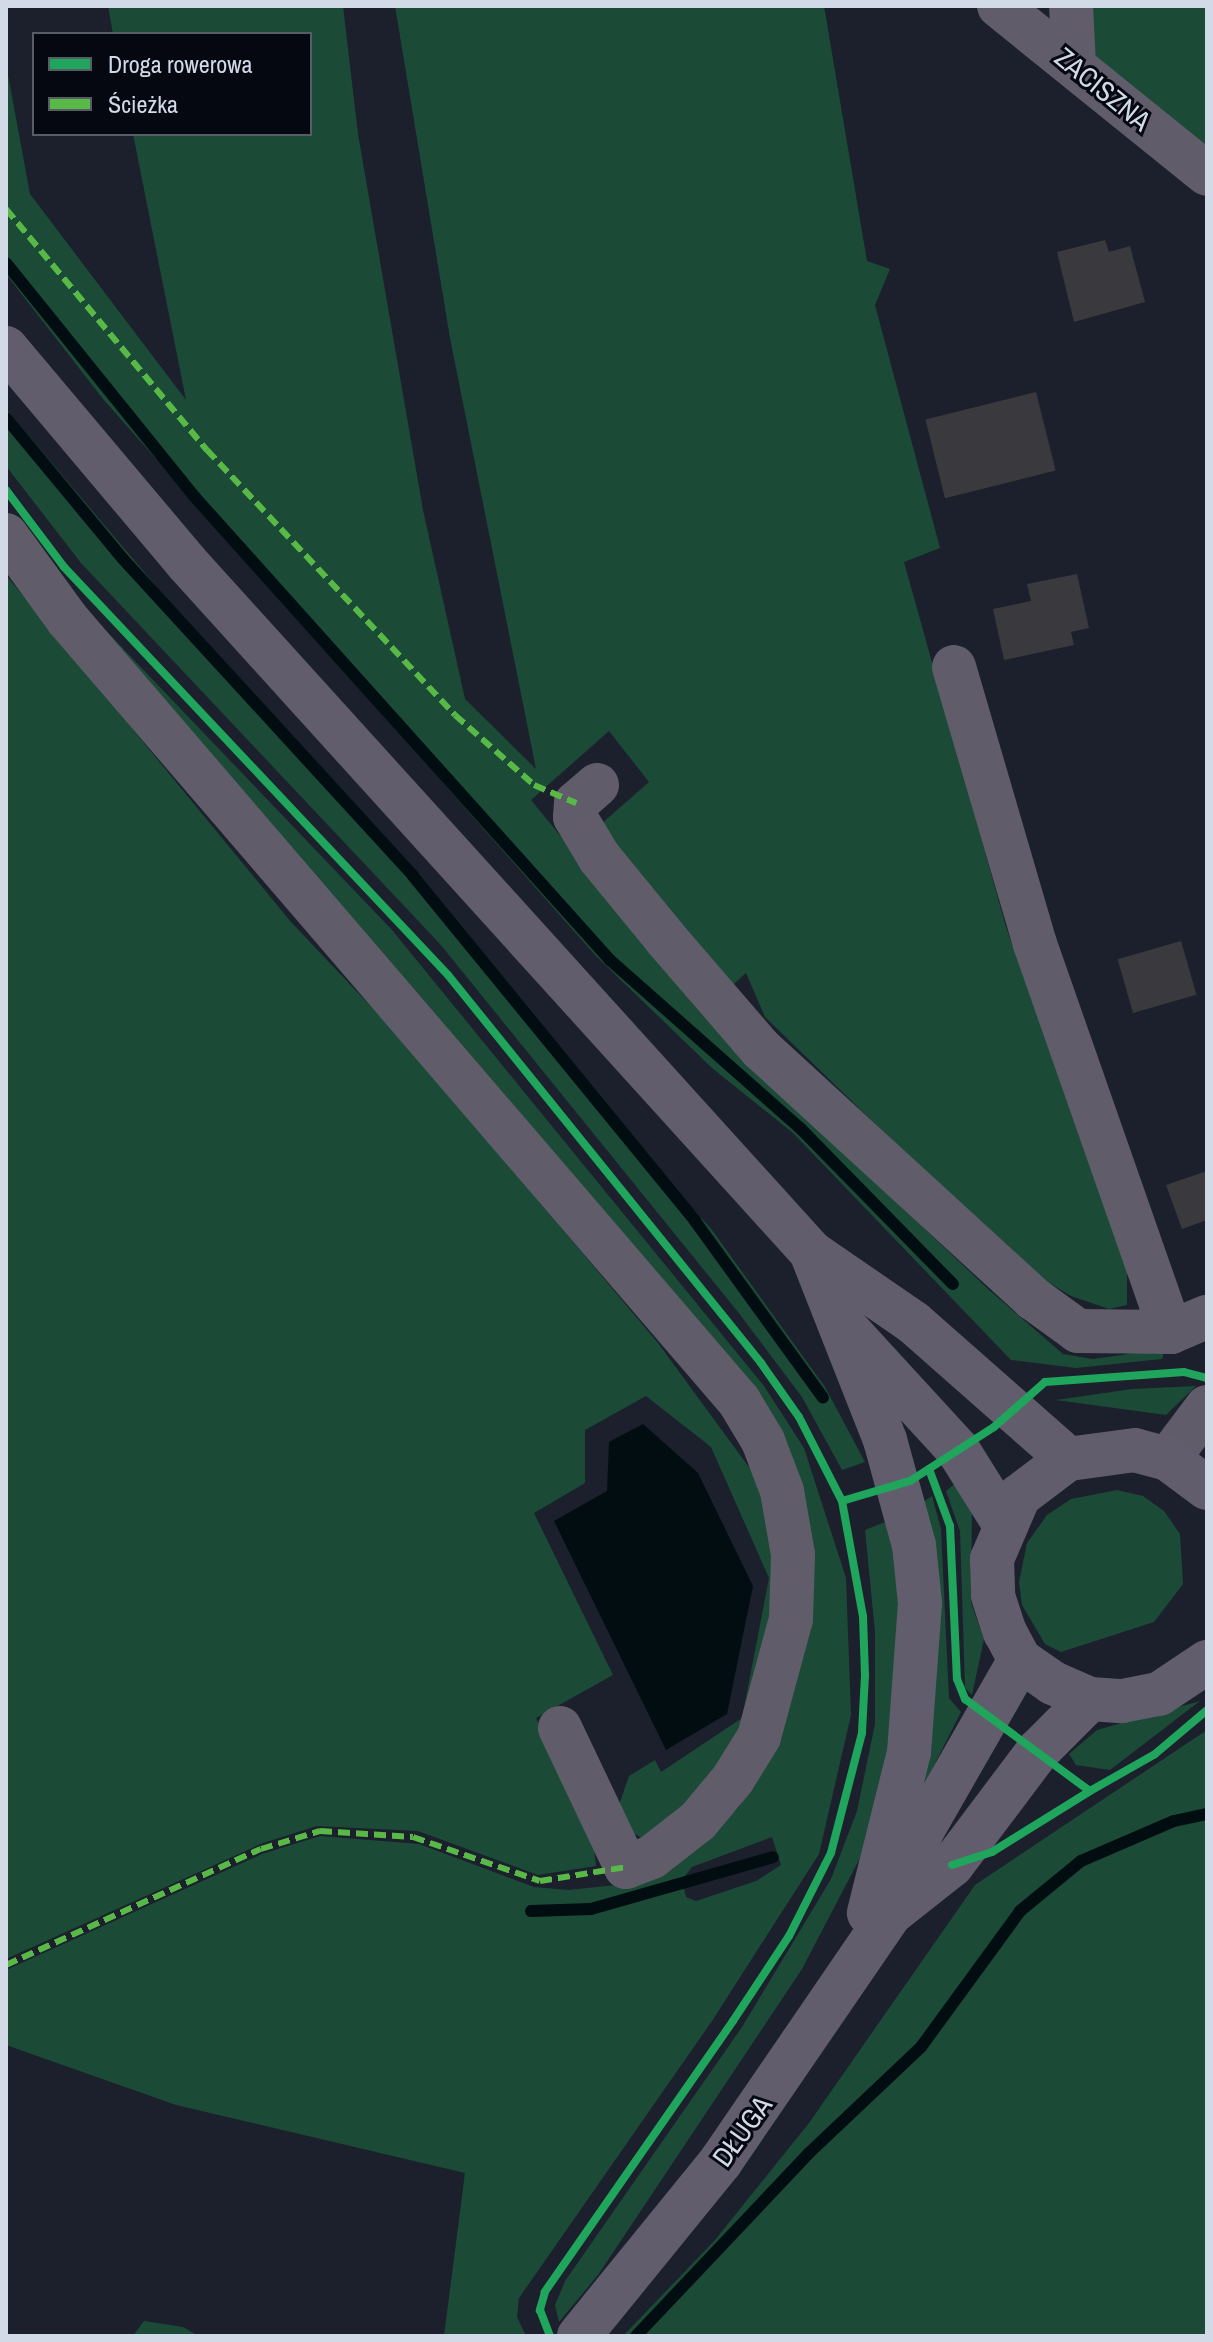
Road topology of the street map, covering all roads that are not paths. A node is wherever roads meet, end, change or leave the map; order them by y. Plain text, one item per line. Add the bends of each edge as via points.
1 (999, 6) edge
2 (1071, 6) edge
3 (1074, 65) junction
4 (1207, 174) edge
5 (6, 348) edge
6 (6, 535) edge
7 (954, 667) dead end
8 (597, 785) dead end
9 (811, 1252) junction
10 (843, 1325) junction
11 (1189, 1325) edge
12 (1207, 1407) edge
13 (1068, 1459) junction
14 (1168, 1459) junction
15 (1207, 1488) edge
16 (1003, 1522) junction
17 (1020, 1660) junction
18 (1207, 1662) edge
19 (1090, 1699) junction
20 (560, 1728) dead end
21 (890, 1914) junction
22 (862, 1955) junction
23 (579, 2336) edge

1 - 3 street, ZACISZNA
2 - 3 street
3 - 4 street, ZACISZNA
5 - 9 main road via 187,563
6 - 20 street via 68,620 739,1401 763,1441 782,1491 793,1555 791,1619 759,1737 733,1779 698,1821 652,1857 626,1867
7 - 11 street via 1035,944
8 - 11 street via 576,803 575,817 599,857 761,1049 1078,1331
9 - 10 main road
9 - 13 main road via 914,1323
10 - 16 main road via 958,1450
10 - 22 main road via 898,1484 920,1603 909,1752 882,1846
12 - 14 street
13 - 14 main road via 1135,1450
13 - 16 main road via 1041,1474
14 - 15 main road
16 - 17 main road via 992,1559 993,1596
17 - 19 main road via 1053,1683
17 - 21 main road, DŁUGA via 922,1831
18 - 19 main road via 1159,1694
19 - 21 main road, DŁUGA via 1038,1751 952,1865
21 - 22 main road, DŁUGA
22 - 23 main road, DŁUGA via 721,2161

